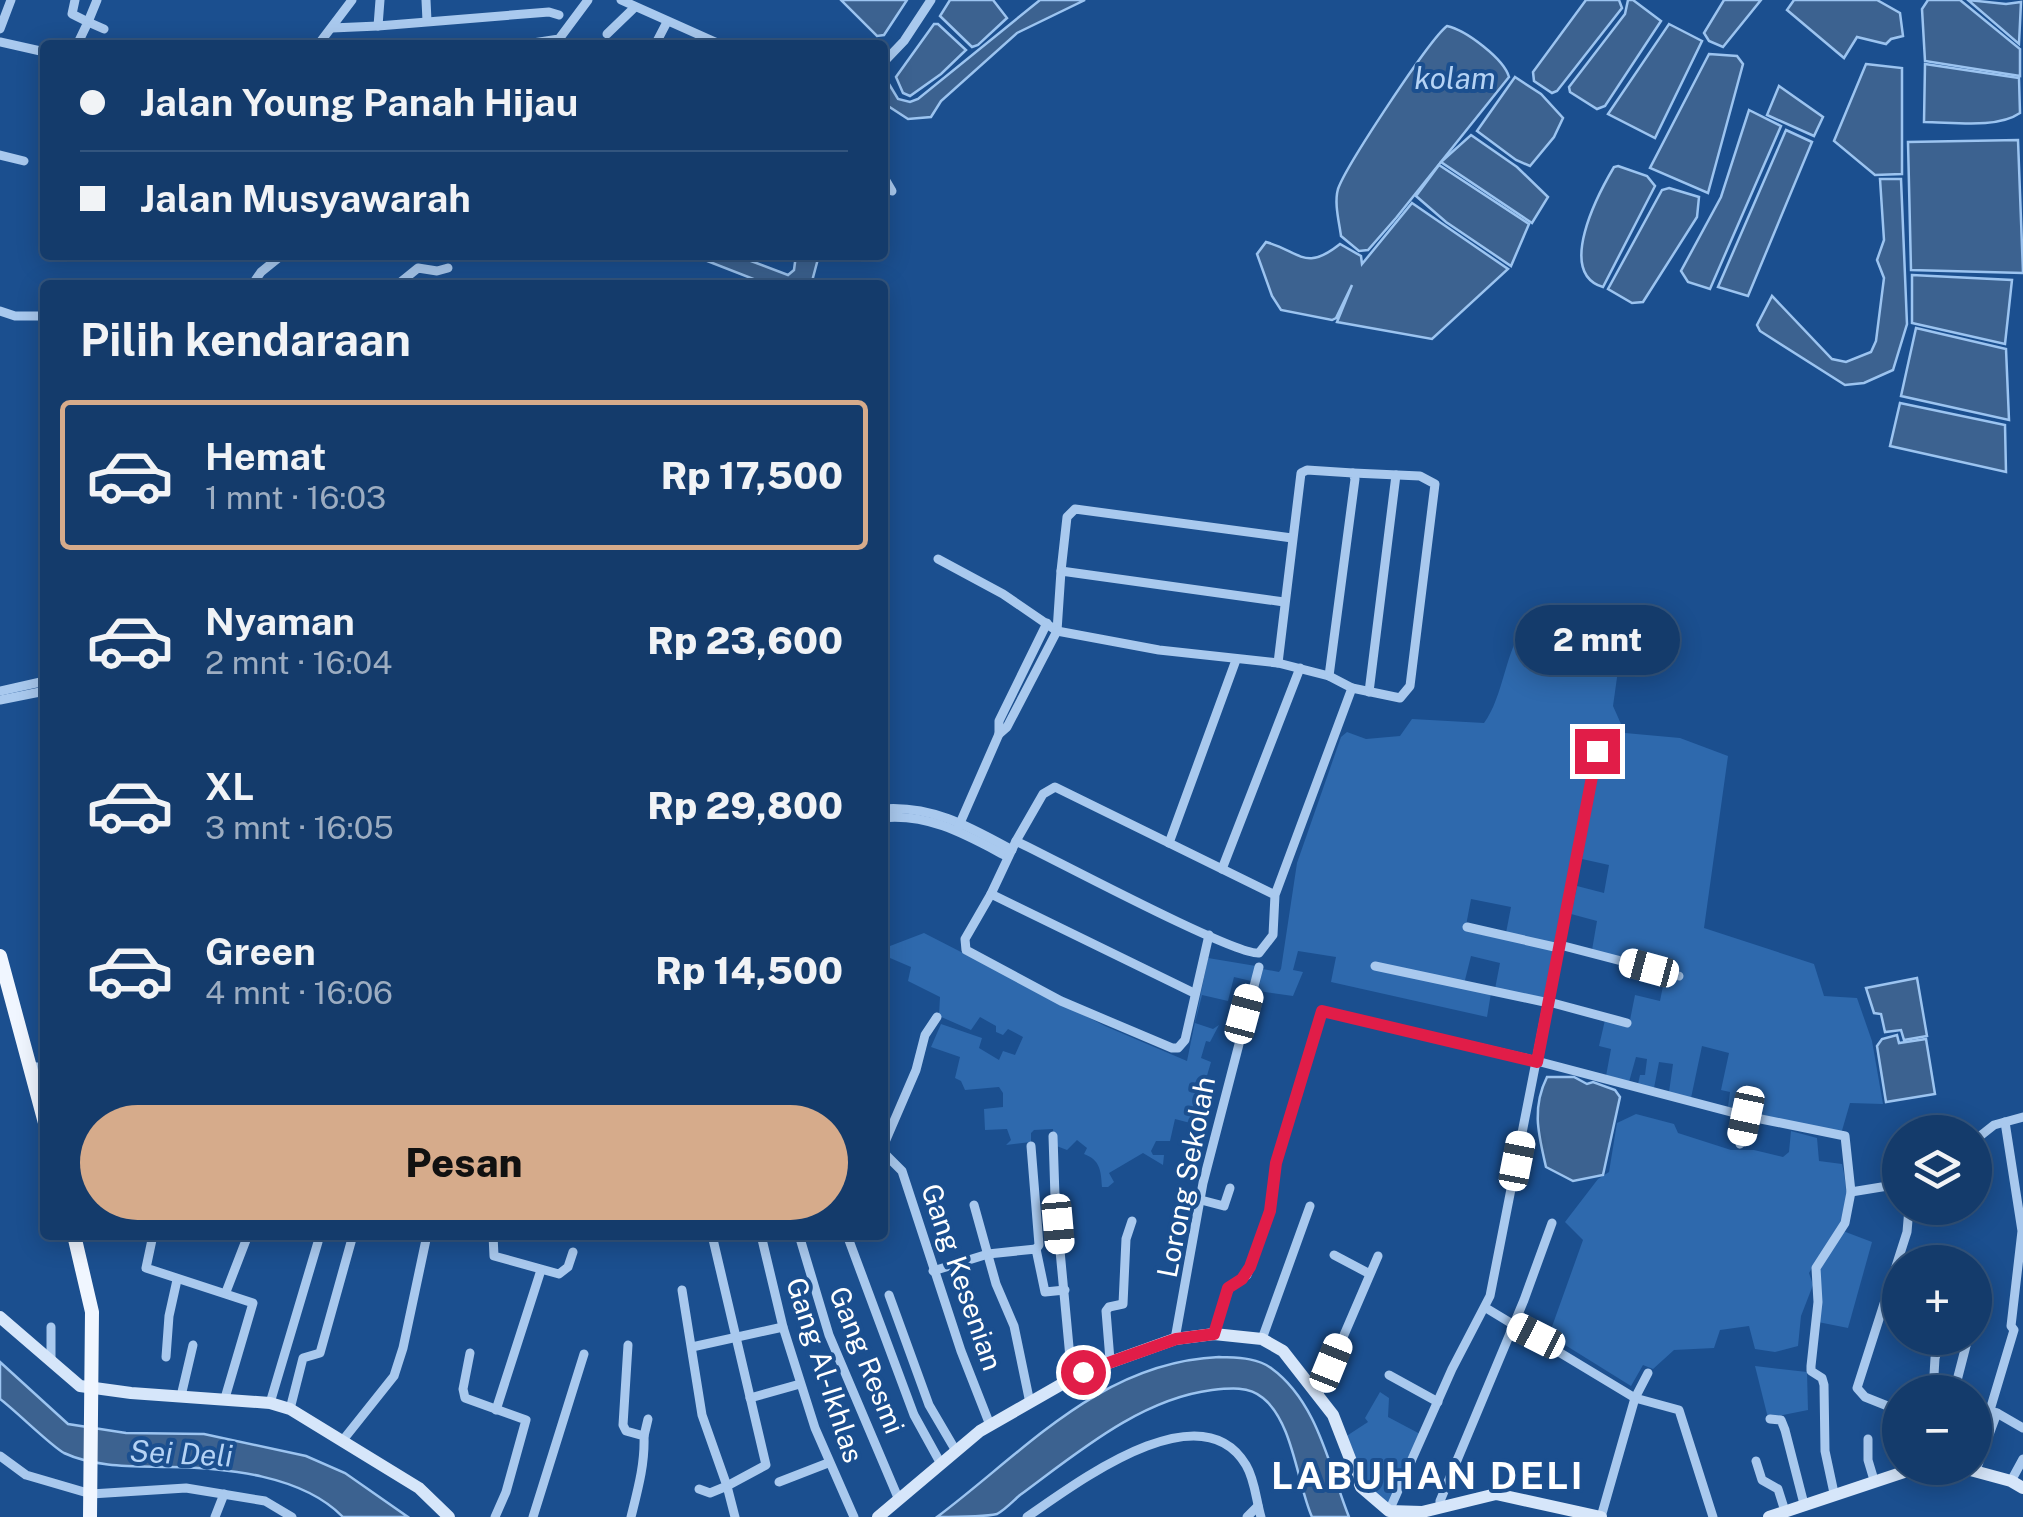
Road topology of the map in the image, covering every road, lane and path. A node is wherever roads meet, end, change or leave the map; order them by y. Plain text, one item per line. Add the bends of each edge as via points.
1 (11, 0) edge
2 (75, 0) edge
3 (97, 0) edge
4 (352, 0) edge
5 (380, 0) edge
6 (426, 0) edge
7 (588, 0) edge
8 (931, 0) edge
9 (630, 3) edge
10 (559, 15) dead end
11 (428, 21) junction
12 (88, 22) junction
13 (666, 22) junction
14 (378, 26) junction
15 (332, 28) junction
16 (0, 29) edge
17 (104, 29) dead end
18 (607, 34) dead end
19 (79, 40) edge
20 (322, 40) edge
21 (551, 40) edge
22 (657, 40) edge
23 (710, 40) edge
24 (0, 42) edge
25 (40, 51) edge
26 (888, 58) edge
27 (0, 155) edge
28 (24, 160) dead end
29 (888, 184) edge
30 (892, 190) dead end
31 (276, 260) edge
32 (448, 268) dead end
33 (255, 280) edge
34 (403, 280) edge
35 (0, 311) edge
36 (40, 316) edge
37 (1353, 473) junction
38 (1396, 475) junction
39 (1292, 538) junction
40 (938, 559) dead end
41 (1061, 571) junction
42 (1284, 602) junction
43 (1056, 614) junction
44 (1044, 626) junction
45 (1057, 631) junction
46 (1035, 645) junction
47 (1047, 650) junction
48 (1236, 660) junction
49 (1278, 664) junction
50 (1300, 668) junction
51 (1329, 676) junction
52 (40, 682) edge
53 (1352, 688) junction
54 (0, 691) edge
55 (40, 692) edge
56 (1369, 692) junction
57 (0, 700) edge
58 (999, 734) junction
59 (1597, 751) dead end
60 (888, 815) edge
61 (959, 826) junction
62 (1169, 843) junction
63 (1012, 849) junction
64 (1222, 869) junction
65 (991, 894) junction
66 (1275, 895) junction
67 (1467, 927) dead end
68 (1209, 936) junction
69 (1560, 946) junction
70 (0, 956) edge
71 (1375, 966) dead end
72 (1258, 967) dead end
73 (1679, 976) dead end
74 (1194, 993) junction
75 (1549, 1003) junction
76 (937, 1017) dead end
77 (1627, 1023) dead end
78 (1537, 1062) junction
79 (35, 1068) edge
80 (40, 1104) edge
81 (1746, 1116) junction
82 (2023, 1117) edge
83 (2005, 1122) junction
84 (1992, 1127) edge
85 (888, 1136) edge
86 (1052, 1136) dead end
87 (1740, 1144) dead end
88 (1031, 1146) dead end
89 (888, 1156) edge
90 (1882, 1187) edge
91 (1230, 1188) dead end
92 (1851, 1192) junction
93 (1201, 1200) junction
94 (974, 1204) dead end
95 (1310, 1206) dead end
96 (1132, 1220) dead end
97 (1552, 1222) dead end
98 (1907, 1225) edge
99 (2022, 1231) edge
100 (75, 1240) edge
101 (152, 1240) edge
102 (246, 1240) edge
103 (352, 1240) edge
104 (426, 1240) edge
105 (493, 1240) edge
106 (713, 1240) edge
107 (761, 1240) edge
108 (800, 1240) edge
109 (848, 1240) edge
110 (318, 1242) dead end
111 (1036, 1249) junction
112 (573, 1252) dead end
113 (988, 1254) junction
114 (1334, 1255) dead end
115 (1378, 1256) dead end
116 (541, 1270) junction
117 (934, 1270) junction
118 (1368, 1273) junction
119 (177, 1280) junction
120 (682, 1290) dead end
121 (1065, 1290) junction
122 (226, 1292) junction
123 (889, 1294) dead end
124 (1486, 1308) junction
125 (0, 1317) edge
126 (1514, 1324) junction
127 (51, 1327) dead end
128 (783, 1327) junction
129 (1214, 1334) junction
130 (1176, 1339) junction
131 (1262, 1339) junction
132 (736, 1340) junction
133 (193, 1345) dead end
134 (628, 1345) dead end
135 (692, 1347) junction
136 (470, 1352) dead end
137 (584, 1354) dead end
138 (166, 1357) dead end
139 (50, 1360) junction
140 (1110, 1360) junction
141 (1648, 1373) dead end
142 (1389, 1375) dead end
143 (1072, 1379) junction
144 (800, 1384) junction
145 (93, 1388) junction
146 (1318, 1393) junction
147 (182, 1396) junction
148 (226, 1398) junction
149 (750, 1398) junction
150 (1636, 1398) junction
151 (270, 1402) junction
152 (1438, 1402) junction
153 (1030, 1404) junction
154 (1882, 1404) edge
155 (290, 1408) junction
156 (496, 1410) junction
157 (1993, 1412) joint
158 (648, 1419) dead end
159 (1770, 1419) dead end
160 (990, 1425) junction
161 (2023, 1428) edge
162 (644, 1436) junction
163 (1868, 1439) dead end
164 (343, 1440) junction
165 (956, 1450) junction
166 (0, 1456) edge
167 (2023, 1459) edge
168 (1756, 1460) dead end
169 (828, 1463) junction
170 (941, 1464) junction
171 (1992, 1476) edge
172 (1882, 1478) edge
173 (1874, 1480) junction
174 (779, 1482) dead end
175 (2017, 1484) edge
176 (726, 1486) junction
177 (699, 1488) dead end
178 (1834, 1493) junction
179 (91, 1494) junction
180 (224, 1494) junction
181 (900, 1500) junction
182 (1804, 1504) junction
183 (1440, 1508) junction
184 (1390, 1511) junction
185 (1784, 1511) junction
186 (1259, 1512) edge
187 (90, 1517) edge
188 (216, 1517) edge
189 (292, 1517) edge
190 (449, 1517) edge
191 (495, 1517) edge
192 (533, 1517) edge
193 (632, 1517) edge
194 (735, 1517) edge
195 (854, 1517) edge
196 (878, 1517) edge
197 (1027, 1517) edge
198 (1247, 1517) edge
199 (1602, 1517) edge
200 (1713, 1517) edge
201 (1769, 1517) edge

1 - 16 street
2 - 12 street via 72,14
3 - 12 street
4 - 15 street
5 - 14 street
6 - 11 street
7 - 21 street
8 - 26 street
9 - 13 street
9 - 18 street
10 - 11 street
11 - 14 street
12 - 17 street
12 - 19 street
13 - 22 street
13 - 23 street
14 - 15 street
15 - 20 street
24 - 25 street
27 - 28 street
29 - 30 street
31 - 33 street
32 - 34 street via 418,268
35 - 36 street
37 - 38 street
37 - 39 street via 1302,471
37 - 51 street
38 - 56 street
38 - 56 street via 1435,484 1410,686 1400,698
39 - 41 street via 1075,509 1067,517
39 - 42 street
40 - 44 street
41 - 42 street
41 - 43 street
42 - 49 street
43 - 44 street
43 - 45 street
44 - 45 street
44 - 46 street
45 - 47 street
45 - 48 street
46 - 47 street
46 - 58 street
47 - 58 street
48 - 49 street
48 - 62 street
49 - 50 street
50 - 51 street
50 - 64 street
51 - 53 street
52 - 54 street
53 - 56 street
53 - 66 street
55 - 57 street
58 - 61 street
59 - 69 street
60 - 61 street
61 - 63 street
62 - 63 street via 1052,787
62 - 64 street
63 - 65 street
63 - 68 street
64 - 66 street
65 - 74 street
65 - 74 street via 966,950 1061,1001 1178,1048
66 - 68 street via 1273,935 1260,953
67 - 69 street
68 - 74 street
69 - 73 street
69 - 75 street
70 - 79 main road
71 - 75 street
72 - 93 street, Lorong Sekolah
75 - 77 street
75 - 78 street
76 - 85 street
78 - 81 street
78 - 124 street
78 - 129 street via 1322,1011 1276,1163 1270,1211 1250,1267 1228,1288
79 - 80 main road
81 - 87 street
81 - 92 street via 1844,1136
82 - 83 street
83 - 84 street
83 - 99 street
86 - 121 street
88 - 111 street
89 - 117 street, Gang Kesenian via 902,1171
90 - 92 street
91 - 93 street via 1224,1206
92 - 178 street via 1845,1223 1815,1272 1810,1368 1824,1384 1825,1451
93 - 130 street, Lorong Sekolah
94 - 113 street
95 - 131 street
96 - 140 street via 1123,1304 1106,1311
97 - 126 street
98 - 154 street via 1858,1388
99 - 157 street via 2014,1330
100 - 145 main road via 92,1312
101 - 119 street via 145,1267
102 - 122 street
103 - 155 street via 320,1352 303,1358
104 - 164 street via 394,1376
105 - 116 street via 494,1256
106 - 132 street
107 - 128 street, Gang Al-Ikhlas
108 - 181 street, Gang Resmi via 829,1335
109 - 170 street via 914,1414
110 - 151 street
111 - 113 street
111 - 121 street via 1046,1292
112 - 116 street via 562,1274
113 - 117 street
113 - 153 street via 1014,1326
114 - 118 street
115 - 118 street
116 - 156 street
117 - 160 street, Gang Kesenian
118 - 146 street
119 - 122 street
119 - 138 street
120 - 135 street
121 - 143 street
122 - 148 street via 253,1302
123 - 165 street via 929,1405
124 - 126 street
124 - 152 street
125 - 139 street
126 - 150 street
126 - 183 street
127 - 139 street
128 - 132 street
128 - 144 street, Gang Al-Ikhlas
129 - 130 street
129 - 131 street
130 - 140 street
131 - 146 street via 1283,1351
132 - 135 street
132 - 149 street
133 - 147 street
134 - 162 street via 623,1425
135 - 176 street via 702,1414
136 - 156 street via 462,1394
137 - 192 street
139 - 145 street via 80,1386
140 - 143 street
141 - 150 street
142 - 152 street
143 - 153 street
144 - 149 street
144 - 169 street, Gang Al-Ikhlas
145 - 147 street
145 - 179 main road
146 - 184 street via 1360,1487
147 - 148 street
148 - 151 street
149 - 176 street via 766,1464
150 - 199 street
150 - 200 street via 1682,1412
151 - 155 street
152 - 184 street
153 - 160 street
155 - 164 street
156 - 191 street via 526,1424
157 - 161 street
158 - 162 street
159 - 182 street via 1781,1420 1785,1430
160 - 165 street
162 - 193 street
163 - 173 street
164 - 190 street via 419,1488
165 - 170 street
166 - 179 street via 26,1475
167 - 175 street
168 - 185 street via 1762,1480 1778,1489
169 - 174 street
169 - 195 street, Gang Al-Ikhlas
170 - 181 street
171 - 175 street
172 - 173 street
173 - 178 street
176 - 177 street via 710,1493
176 - 194 street
178 - 182 street
179 - 180 street via 186,1488
179 - 187 main road
180 - 188 street
180 - 189 street via 265,1501
181 - 196 street
182 - 185 street
183 - 184 street
183 - 199 street via 1496,1494
185 - 201 street
186 - 197 street via 1252,1478 1235,1451 1190,1436 1128,1453
186 - 198 street

